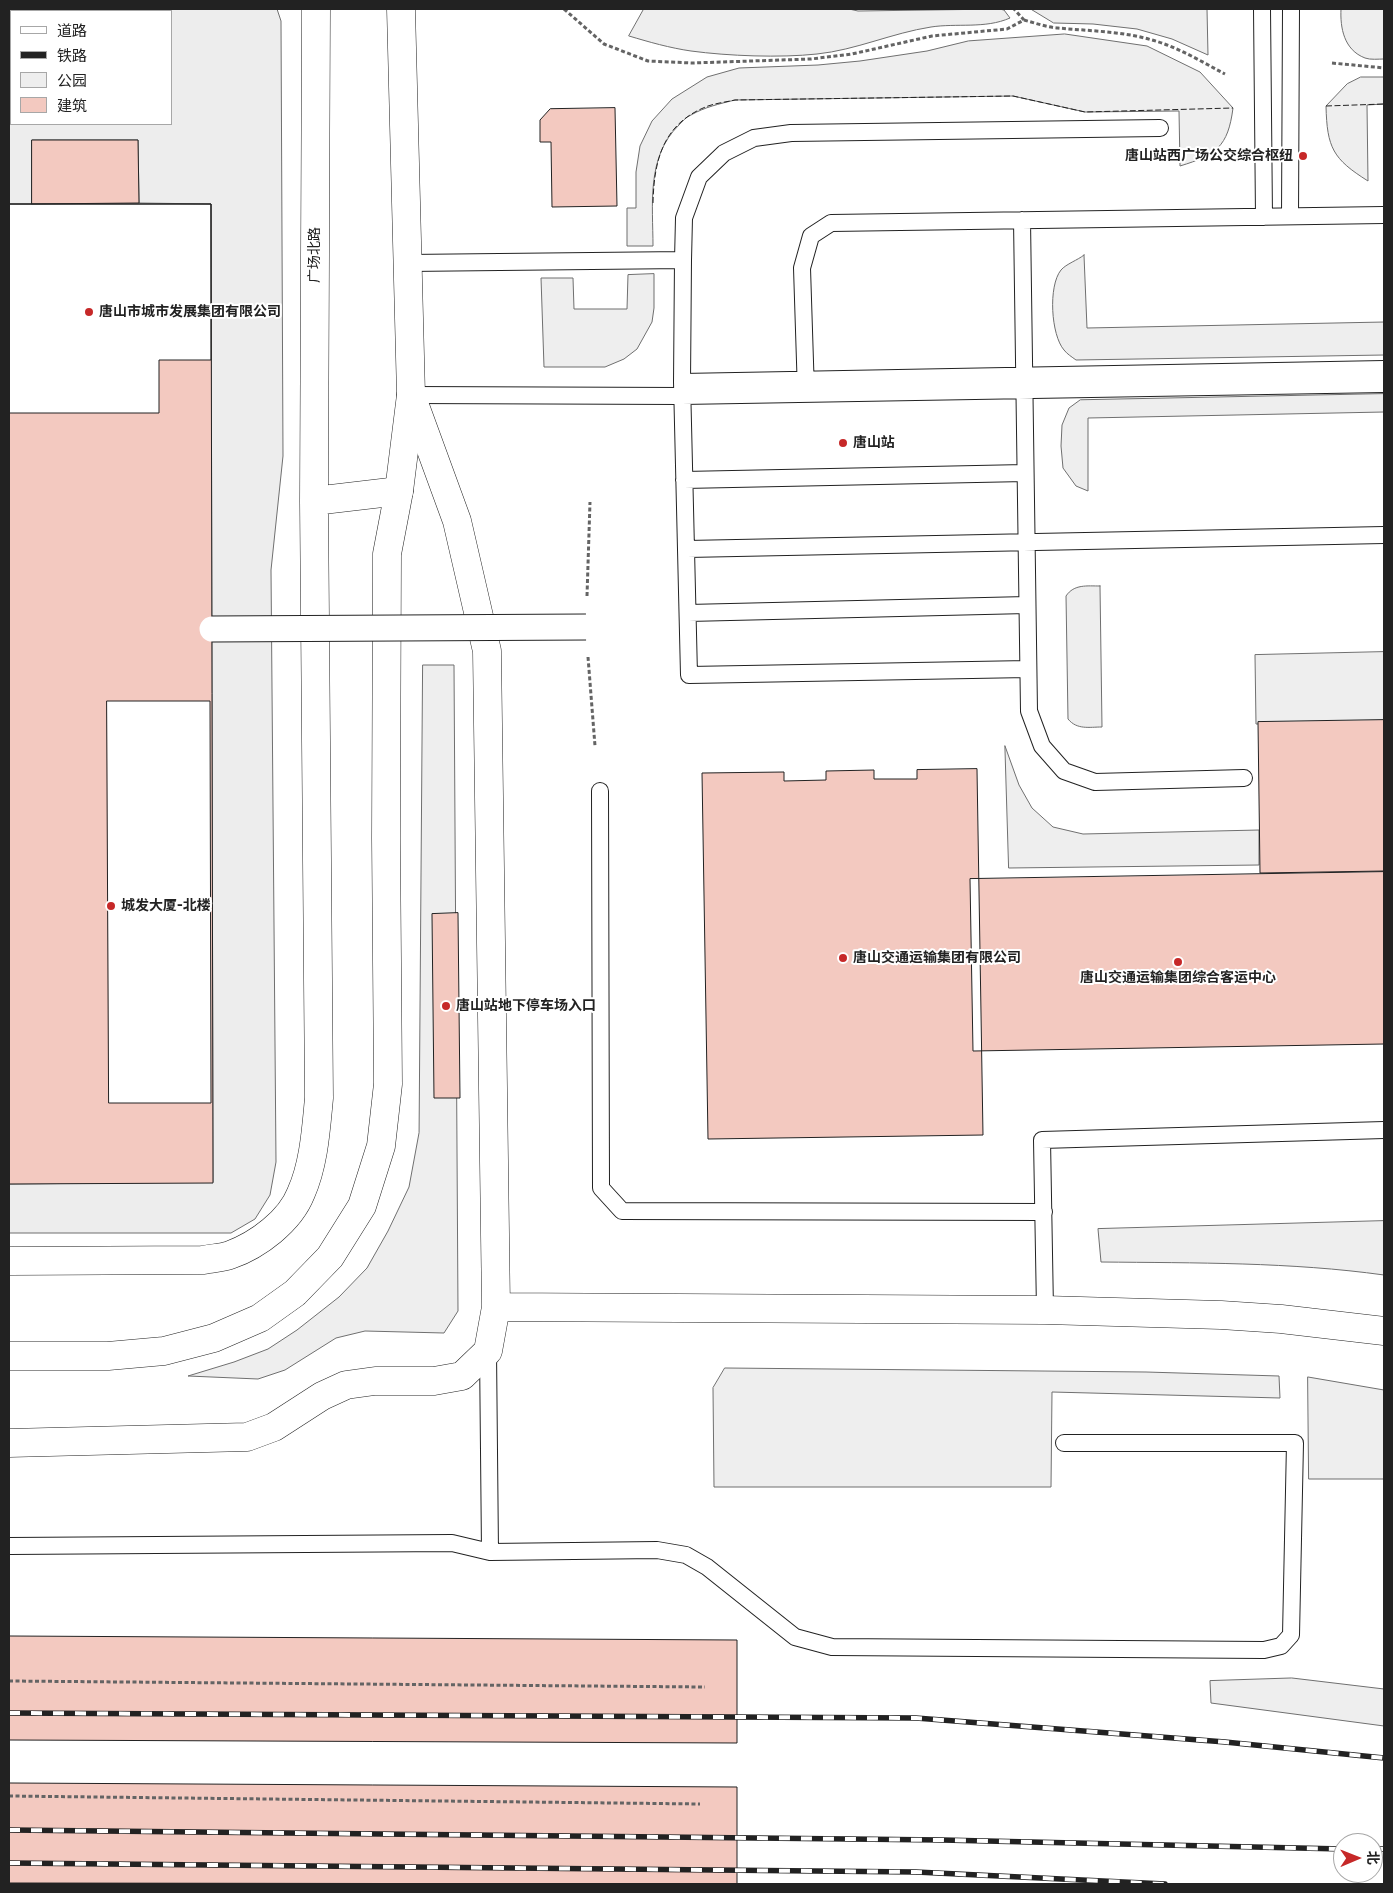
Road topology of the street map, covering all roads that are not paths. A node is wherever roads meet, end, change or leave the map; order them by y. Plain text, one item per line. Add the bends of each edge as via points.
1 (316, 9) edge
2 (401, 9) edge
3 (1262, 9) edge
4 (1291, 9) edge
5 (1160, 128) dead end
6 (1384, 215) edge
7 (1264, 216) junction
8 (1290, 216) junction
9 (1022, 220) junction
10 (683, 260) junction
11 (408, 263) junction
12 (1384, 369) edge
13 (1025, 382) junction
14 (1384, 384) edge
15 (806, 386) junction
16 (682, 389) junction
17 (411, 395) junction
18 (1025, 473) junction
19 (684, 480) junction
20 (399, 491) junction
21 (314, 501) junction
22 (1384, 535) edge
23 (1026, 541) junction
24 (687, 549) junction
25 (1027, 605) junction
26 (688, 613) junction
27 (586, 627) dead end
28 (212, 629) dead end
29 (1028, 669) junction
30 (1244, 778) dead end
31 (600, 791) dead end
32 (1384, 1130) edge
33 (1044, 1212) junction
34 (9, 1261) edge
35 (496, 1307) junction
36 (1045, 1310) junction
37 (1384, 1331) edge
38 (488, 1351) junction
39 (9, 1356) edge
40 (9, 1443) edge
41 (1064, 1443) dead end
42 (9, 1546) edge
43 (490, 1552) junction

1 - 21 street, 广场北路
2 - 11 street
3 - 7 lane
4 - 8 lane
5 - 10 lane via 791,133 754,138 724,153 699,177 684,218
6 - 8 lane
7 - 8 lane
7 - 9 lane
9 - 13 lane
9 - 15 lane via 831,223 811,236 802,268
10 - 11 lane
10 - 16 lane
11 - 17 street
12 - 13 lane
13 - 14 lane
13 - 15 lane
13 - 18 lane
15 - 16 lane
16 - 17 lane
16 - 19 lane
17 - 20 street
17 - 35 street via 458,521 487,651
18 - 19 lane
18 - 23 lane
19 - 24 lane
20 - 21 street
20 - 39 street via 387,554 388,1084 381,1146 362,1206 330,1257 295,1293 260,1318 214,1338 164,1351 108,1356
21 - 34 street, 广场北路 via 320,1098 313,1150 301,1194 281,1224 258,1241 230,1255 203,1260
22 - 23 lane
23 - 24 lane
23 - 25 lane
24 - 26 lane
25 - 26 lane
25 - 29 lane
26 - 29 lane via 689,675
27 - 28 street, bridge
29 - 30 lane via 1030,711 1042,746 1064,771 1095,782
31 - 33 lane via 602,1188 622,1211
32 - 33 lane via 1042,1140
33 - 36 lane
35 - 36 street
35 - 38 street
36 - 37 street via 1281,1319
38 - 40 street via 462,1376 434,1381 375,1381 346,1386 322,1396 274,1427 247,1437
38 - 43 lane
41 - 43 lane via 1295,1443 1291,1635 1281,1646 1264,1650 832,1647 795,1637 707,1567 686,1555 657,1550
42 - 43 lane via 452,1543

